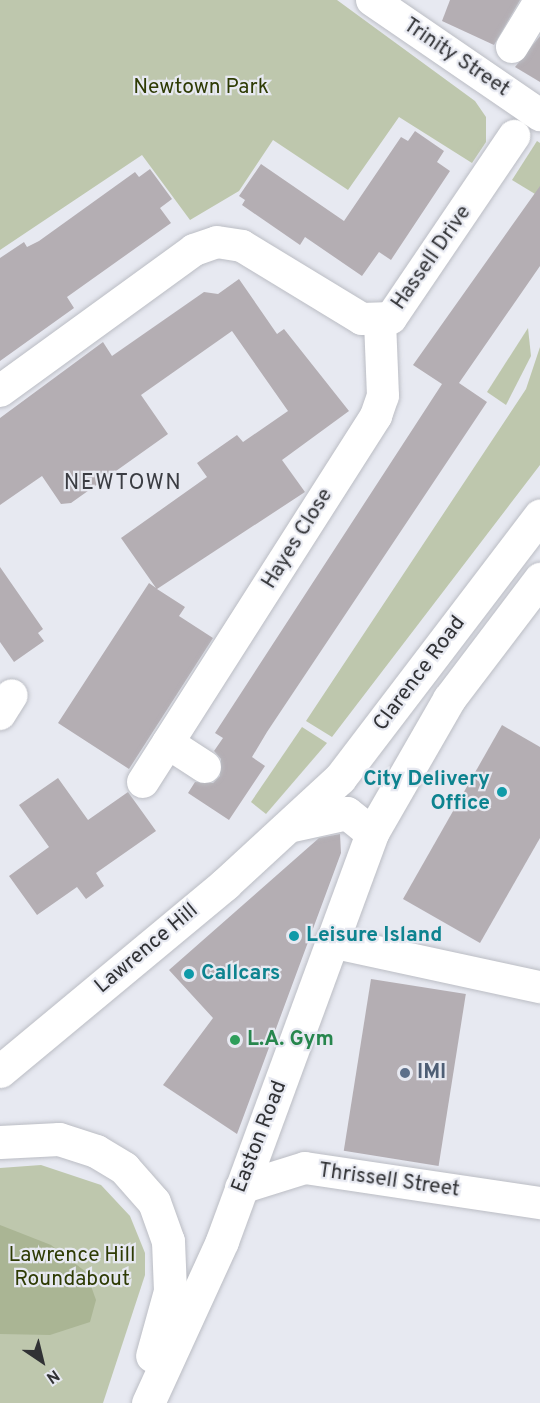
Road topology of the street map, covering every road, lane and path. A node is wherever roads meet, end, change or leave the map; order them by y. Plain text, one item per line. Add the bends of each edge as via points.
1 (540, 1) edge
2 (377, 2) edge
3 (512, 47) dead end
4 (540, 115) edge
5 (514, 136) dead end
6 (380, 321) junction
7 (0, 392) edge
8 (540, 515) edge
9 (539, 581) edge
10 (168, 743) junction
11 (205, 767) dead end
12 (143, 782) dead end
13 (292, 825) junction
14 (372, 833) junction
15 (331, 942) junction
16 (540, 987) edge
17 (0, 1071) edge
18 (0, 1142) edge
19 (240, 1188) junction
20 (540, 1203) edge
21 (139, 1403) edge
22 (148, 1403) edge

1 - 3 street
2 - 4 street, Trinity Street
5 - 6 street, Hassell Drive via 399,310
6 - 7 street, Hassell Drive via 362,319 224,227
6 - 10 street, Hayes Close via 383,396 379,411
8 - 13 main road, Clarence Road via 350,766
9 - 14 main road, Clarence Road via 449,699
10 - 11 street
10 - 12 street, Hayes Close
13 - 14 main road via 347,813
13 - 17 main road, Lawrence Hill
14 - 15 main road, Easton Road
15 - 16 street
15 - 19 main road, Easton Road
18 - 21 main road via 59,1139 96,1151 124,1168 154,1203 168,1241 170,1291
19 - 20 street, Thrissell Street via 305,1168
19 - 22 main road, Easton Road

